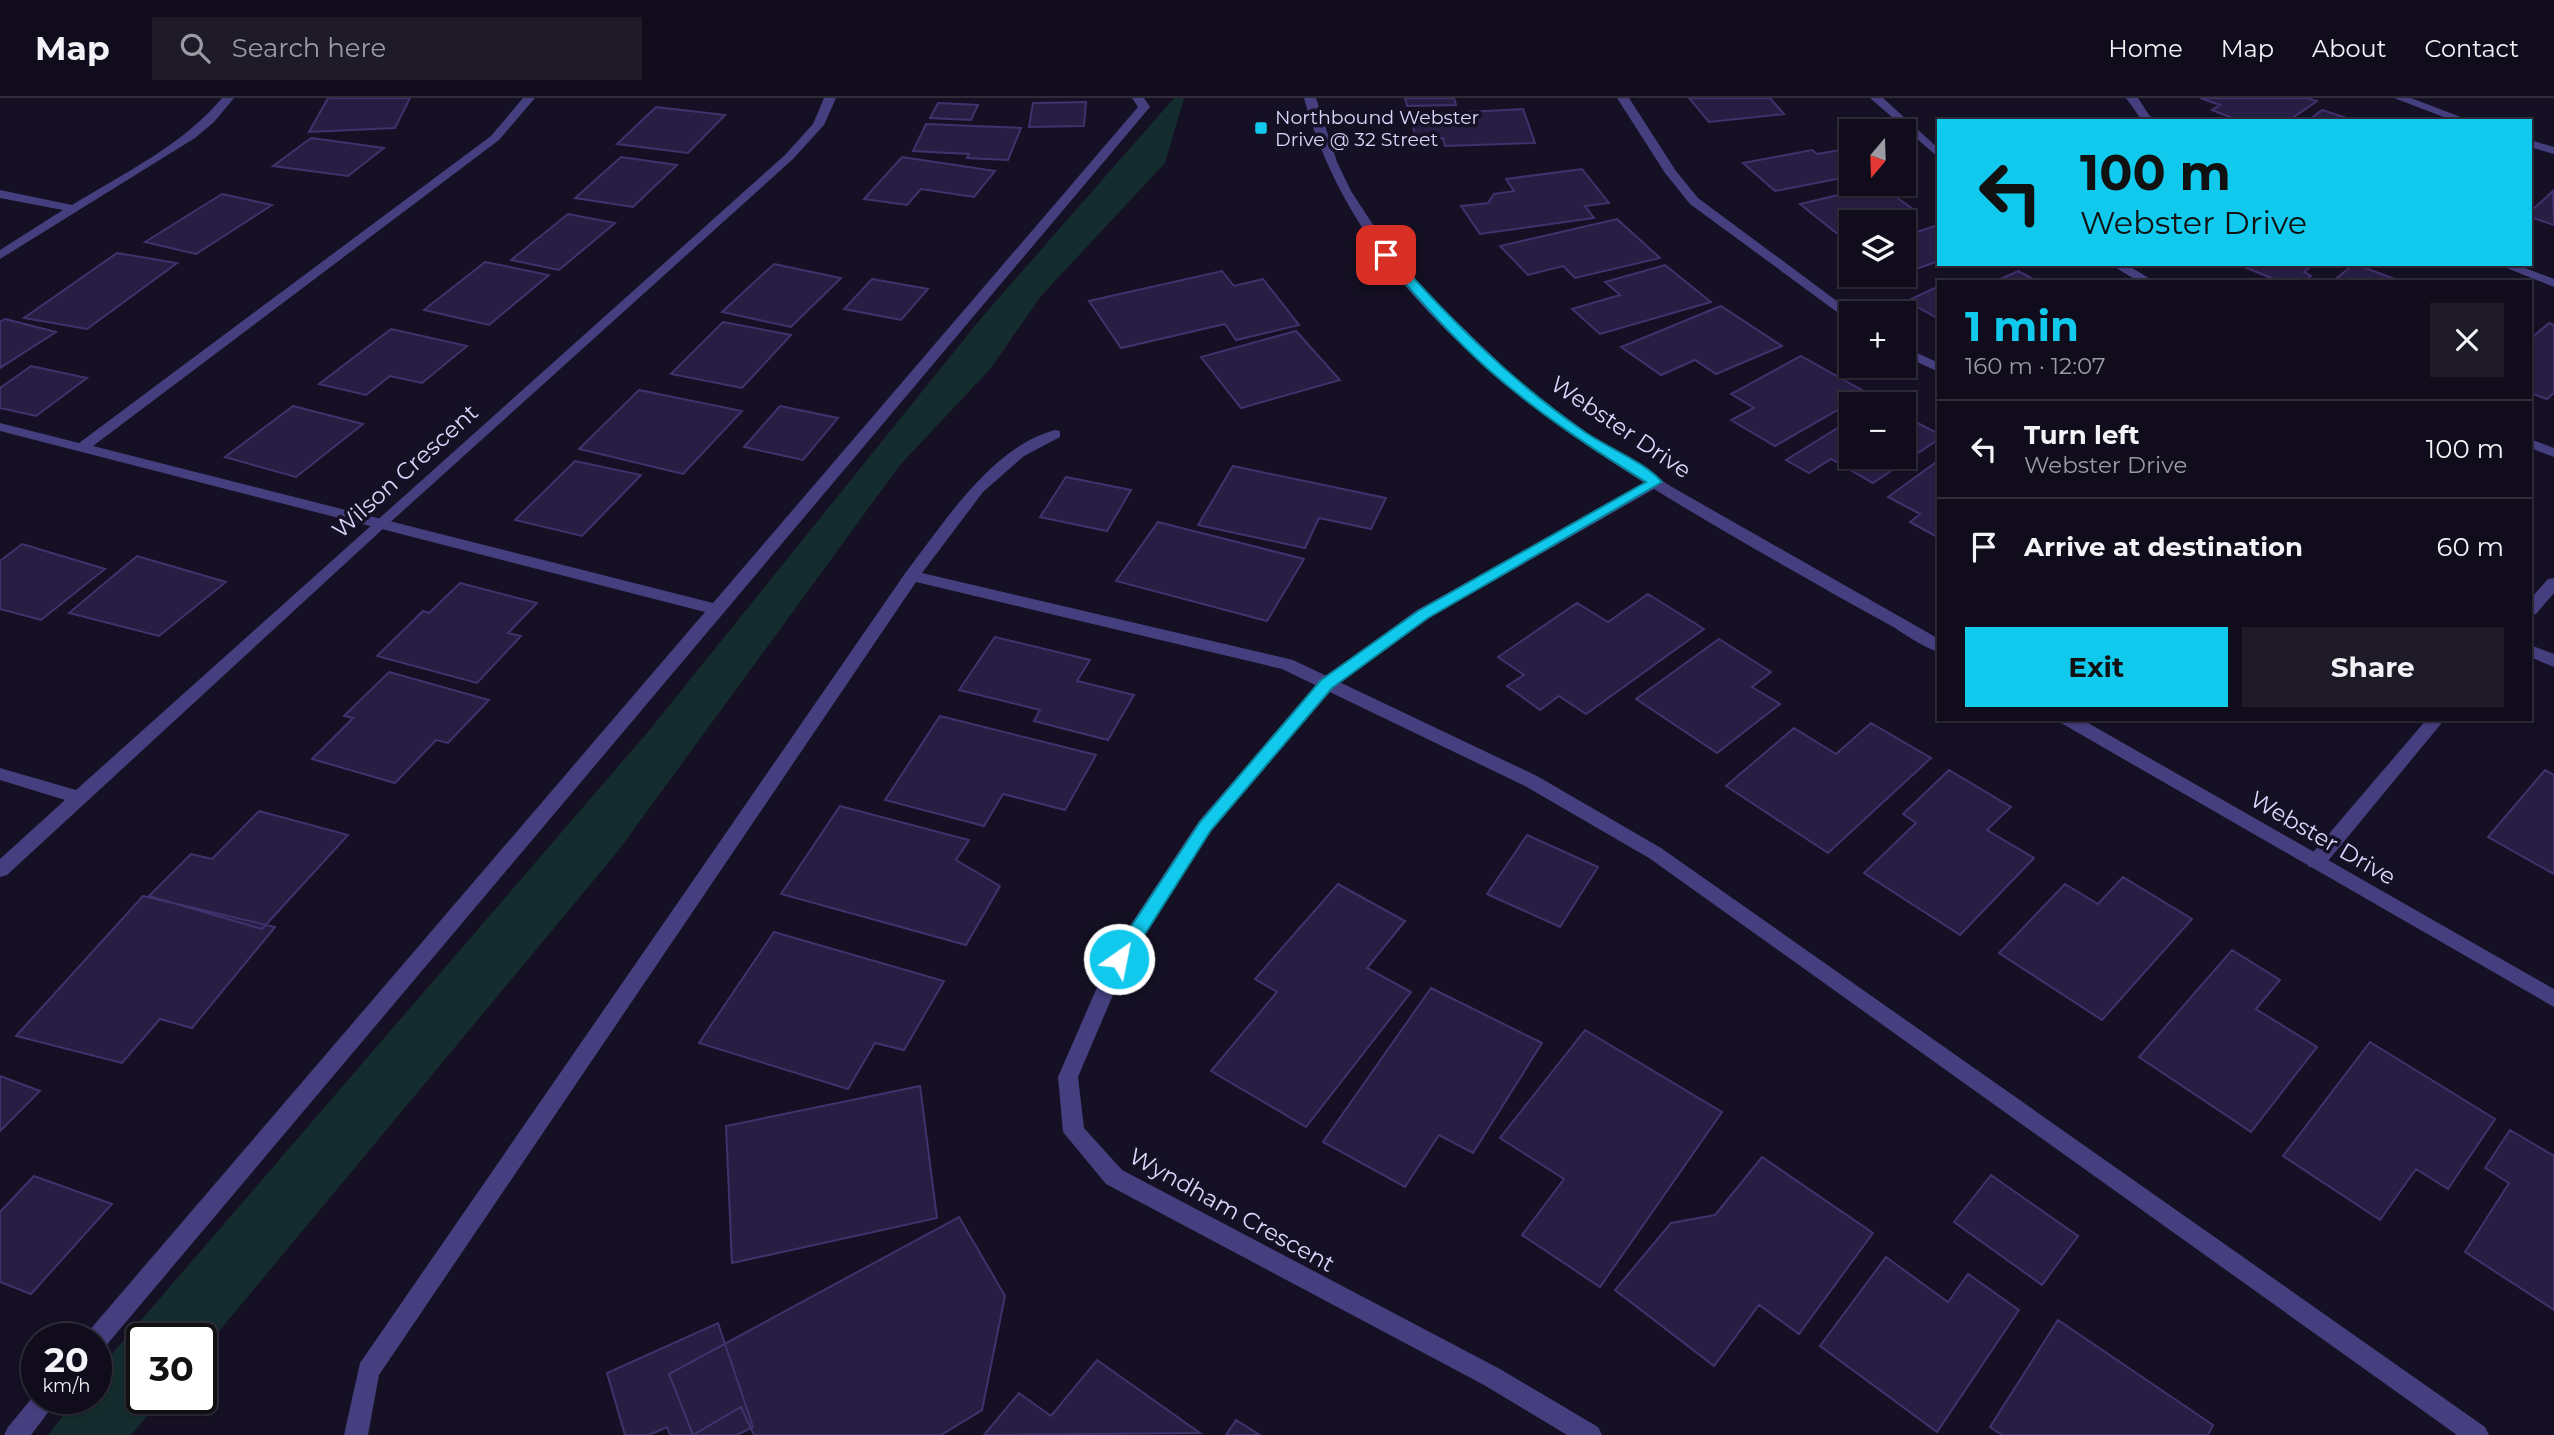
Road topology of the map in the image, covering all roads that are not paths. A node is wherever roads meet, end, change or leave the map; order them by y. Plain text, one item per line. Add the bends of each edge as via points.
1 (228, 98) edge
2 (529, 98) edge
3 (831, 98) edge
4 (1138, 98) edge
5 (1310, 98) edge
6 (1623, 98) edge
7 (1876, 98) edge
8 (2132, 98) edge
9 (2400, 98) edge
10 (2148, 119) edge
11 (2460, 119) edge
12 (2532, 144) edge
13 (2554, 151) edge
14 (1937, 154) edge
15 (0, 194) edge
16 (75, 209) junction
17 (0, 255) edge
18 (2120, 266) edge
19 (2508, 266) edge
20 (2145, 280) edge
21 (2554, 283) edge
22 (1839, 309) edge
23 (1916, 357) edge
24 (1937, 367) edge
25 (0, 427) edge
26 (1055, 434) dead end
27 (2532, 444) edge
28 (83, 447) junction
29 (2554, 453) edge
30 (1656, 482) junction
31 (380, 524) junction
32 (912, 576) junction
33 (2554, 583) edge
34 (2532, 608) edge
35 (718, 610) junction
36 (1937, 645) edge
37 (2532, 651) edge
38 (2554, 661) edge
39 (1327, 684) junction
40 (2070, 721) edge
41 (2435, 721) edge
42 (0, 774) edge
43 (79, 798) junction
44 (2316, 862) junction
45 (0, 870) edge
46 (2554, 999) edge
47 (110, 1323) edge
48 (34, 1414) edge
49 (16, 1435) edge
50 (356, 1435) edge
51 (1590, 1435) edge
52 (2477, 1435) edge

1 - 16 street via 191,136
2 - 28 street via 495,138
3 - 31 street, Wilson Crescent via 818,125 789,157
4 - 35 street via 1144,107
5 - 30 street, Webster Drive via 1326,155 1342,186 1386,255 1425,299 1493,367 1577,433
6 - 22 street via 1693,201
7 - 14 street
8 - 10 street
9 - 11 street
12 - 13 street
15 - 16 street
16 - 17 street
18 - 20 street
19 - 21 street
23 - 24 street
25 - 28 street
26 - 32 street via 1019,453 978,489
27 - 29 street
28 - 31 street
30 - 36 street, Webster Drive
30 - 39 street, Wyndham Crescent via 1423,614
31 - 35 street
31 - 43 street, Wilson Crescent
32 - 39 street via 1287,664
32 - 50 street via 368,1371
33 - 34 street
35 - 47 street
37 - 38 street
39 - 51 street, Wyndham Crescent via 1205,826 1119,959 1068,1077 1074,1132 1114,1177 1492,1377
39 - 52 street via 1531,782 1655,853
40 - 44 street, Webster Drive
41 - 44 street
42 - 43 street
43 - 45 street, Wilson Crescent
44 - 46 street, Webster Drive
48 - 49 street

